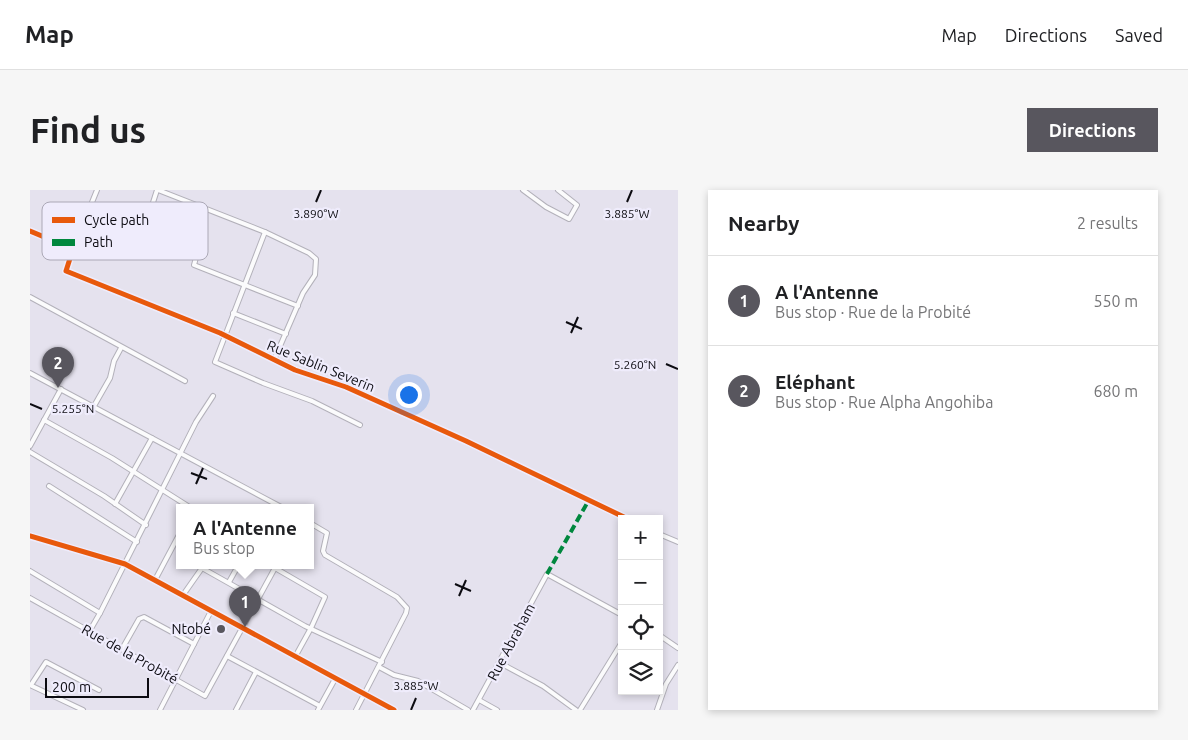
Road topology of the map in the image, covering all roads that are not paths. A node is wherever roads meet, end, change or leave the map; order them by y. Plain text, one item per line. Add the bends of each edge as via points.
1 (97, 190) edge
2 (157, 190) edge
3 (523, 190) edge
4 (558, 190) edge
5 (92, 202) edge
6 (153, 202) edge
7 (188, 202) edge
8 (208, 210) edge
9 (30, 231) edge
10 (265, 232) junction
11 (42, 236) edge
12 (70, 260) edge
13 (195, 260) edge
14 (245, 284) junction
15 (30, 297) edge
16 (298, 306) junction
17 (233, 313) junction
18 (286, 334) junction
19 (224, 335) junction
20 (122, 348) junction
21 (274, 360) junction
22 (31, 375) edge
23 (185, 381) dead end
24 (61, 389) junction
25 (214, 396) dead end
26 (94, 406) junction
27 (44, 420) junction
28 (360, 425) dead end
29 (152, 438) junction
30 (30, 446) edge
31 (30, 452) edge
32 (181, 455) junction
33 (133, 471) junction
34 (49, 486) dead end
35 (164, 490) junction
36 (272, 502) joint
37 (115, 504) junction
38 (186, 504) edge
39 (276, 504) edge
40 (620, 515) edge
41 (146, 524) junction
42 (314, 525) edge
43 (30, 536) edge
44 (663, 536) edge
45 (176, 541) edge
46 (137, 542) junction
47 (678, 542) edge
48 (125, 564) junction
49 (199, 569) edge
50 (204, 569) edge
51 (236, 569) edge
52 (275, 569) edge
53 (279, 569) edge
54 (30, 571) edge
55 (155, 580) junction
56 (229, 582) junction
57 (183, 595) junction
58 (30, 598) edge
59 (258, 598) junction
60 (212, 611) junction
61 (100, 613) junction
62 (618, 613) edge
63 (242, 628) junction
64 (311, 628) junction
65 (89, 632) junction
66 (663, 638) edge
67 (194, 644) junction
68 (618, 648) edge
69 (678, 648) edge
70 (122, 649) junction
71 (227, 656) junction
72 (295, 657) junction
73 (382, 662) junction
74 (500, 663) junction
75 (678, 665) edge
76 (379, 667) junction
77 (256, 672) junction
78 (176, 679) junction
79 (335, 679) junction
80 (30, 685) edge
81 (99, 690) dead end
82 (366, 695) junction
83 (479, 700) junction
84 (319, 708) edge
85 (83, 710) edge
86 (160, 710) edge
87 (236, 710) edge
88 (356, 710) edge
89 (394, 710) edge
90 (468, 710) edge
91 (473, 710) edge
92 (497, 710) edge
93 (576, 710) edge
94 (580, 710) edge
95 (657, 710) edge

1 - 5 street
2 - 6 street
2 - 7 street
3 - 4 street via 569,219 577,205
8 - 10 street
9 - 11 street
10 - 14 street
10 - 16 street via 309,252 316,259 315,275
12 - 19 street, Rue Sablin Severin via 66,271
13 - 14 street via 194,265
14 - 16 street
14 - 17 street
15 - 20 street
16 - 18 street
17 - 18 street
17 - 19 street
18 - 21 street
19 - 21 street, Rue Sablin Severin
19 - 28 street via 217,363 312,401
20 - 23 street
20 - 26 street
21 - 40 street, Rue Sablin Severin via 346,387 466,440
22 - 24 street
24 - 26 street
24 - 27 street
25 - 32 street via 196,422
26 - 29 street
27 - 30 street
27 - 33 street
29 - 32 street
29 - 33 street
31 - 37 street
32 - 35 street
32 - 36 street
33 - 35 street
33 - 37 street
34 - 46 street
35 - 38 street
35 - 41 street
36 - 39 street
37 - 41 street
41 - 46 street
42 - 73 street via 328,533 325,555 397,597 407,608
43 - 48 street
44 - 47 street
45 - 55 street
46 - 48 street
48 - 55 street
48 - 61 street
49 - 57 street
50 - 56 street
51 - 56 street
52 - 59 street, Rue de la Probité
53 - 64 street via 325,597
54 - 61 street
55 - 57 street
56 - 59 street
57 - 60 street
58 - 65 street, Rue de la Probité
59 - 63 street, Rue de la Probité
59 - 64 street
60 - 63 street
60 - 67 street
61 - 65 street
62 - 74 street, Rue Abraham via 547,574
63 - 71 street, Rue de la Probité
63 - 72 street
64 - 72 street
64 - 73 street
65 - 70 street, Rue de la Probité
66 - 69 street
67 - 70 street via 144,617
67 - 78 street
68 - 94 street
70 - 78 street, Rue de la Probité
71 - 77 street
71 - 78 street, Rue de la Probité via 204,696
72 - 79 street
73 - 76 street
74 - 83 street, Rue Abraham
74 - 93 street via 543,686
75 - 95 street via 666,684
76 - 82 street
76 - 90 street via 418,681
77 - 84 street
77 - 87 street
78 - 86 street
79 - 82 street
79 - 84 street
80 - 81 street via 46,662
80 - 85 street
82 - 88 street
82 - 89 street
83 - 91 street, Rue Abraham
83 - 92 street

